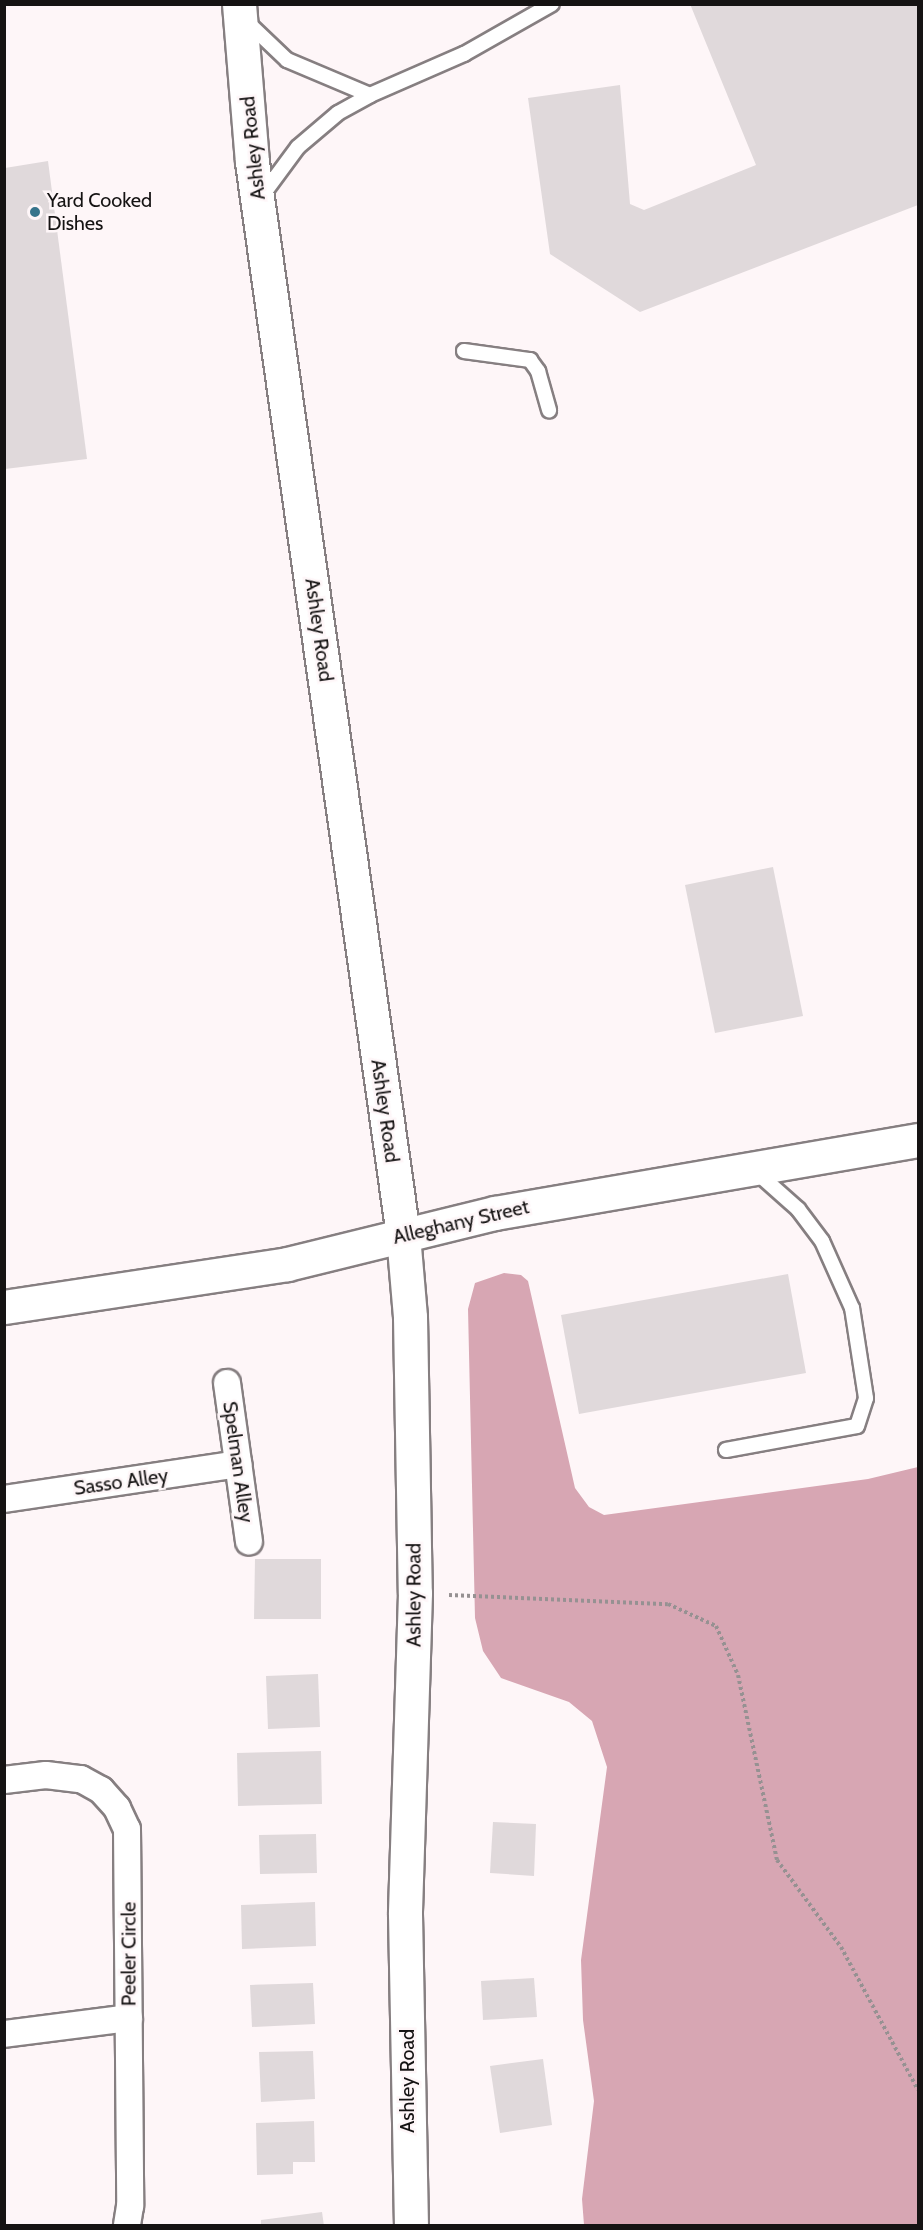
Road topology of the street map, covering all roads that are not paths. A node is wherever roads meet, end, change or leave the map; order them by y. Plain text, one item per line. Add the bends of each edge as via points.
1 (552, 4) edge
2 (239, 10) edge
3 (370, 95) junction
4 (258, 201) junction
5 (464, 351) dead end
6 (549, 410) dead end
7 (918, 1140) edge
8 (751, 1167) junction
9 (403, 1234) junction
10 (4, 1307) edge
11 (227, 1383) dead end
12 (726, 1450) dead end
13 (238, 1464) junction
14 (4, 1499) edge
15 (249, 1541) dead end
16 (4, 1780) edge
17 (129, 2018) junction
18 (4, 2034) edge
19 (127, 2226) edge
20 (411, 2226) edge

1 - 3 lane via 464,54
2 - 3 lane via 287,60
2 - 4 street, Ashley Road
3 - 4 lane via 338,113 297,147
4 - 9 street, Ashley Road
5 - 6 lane via 530,360 538,371
7 - 8 street, Alleghany Street
8 - 9 street, Alleghany Street via 495,1213
8 - 12 lane via 798,1209 822,1241 852,1308 866,1398 857,1426
9 - 10 street, Alleghany Street via 286,1264
9 - 20 street, Ashley Road via 410,1317 415,1593 405,1914
11 - 13 street, Spelman Alley
13 - 14 street, Sasso Alley
13 - 15 street, Spelman Alley
16 - 17 street, Peeler Circle via 69,1775 101,1790 117,1808 127,1829 129,1852
17 - 18 street
17 - 19 street, Peeler Circle

